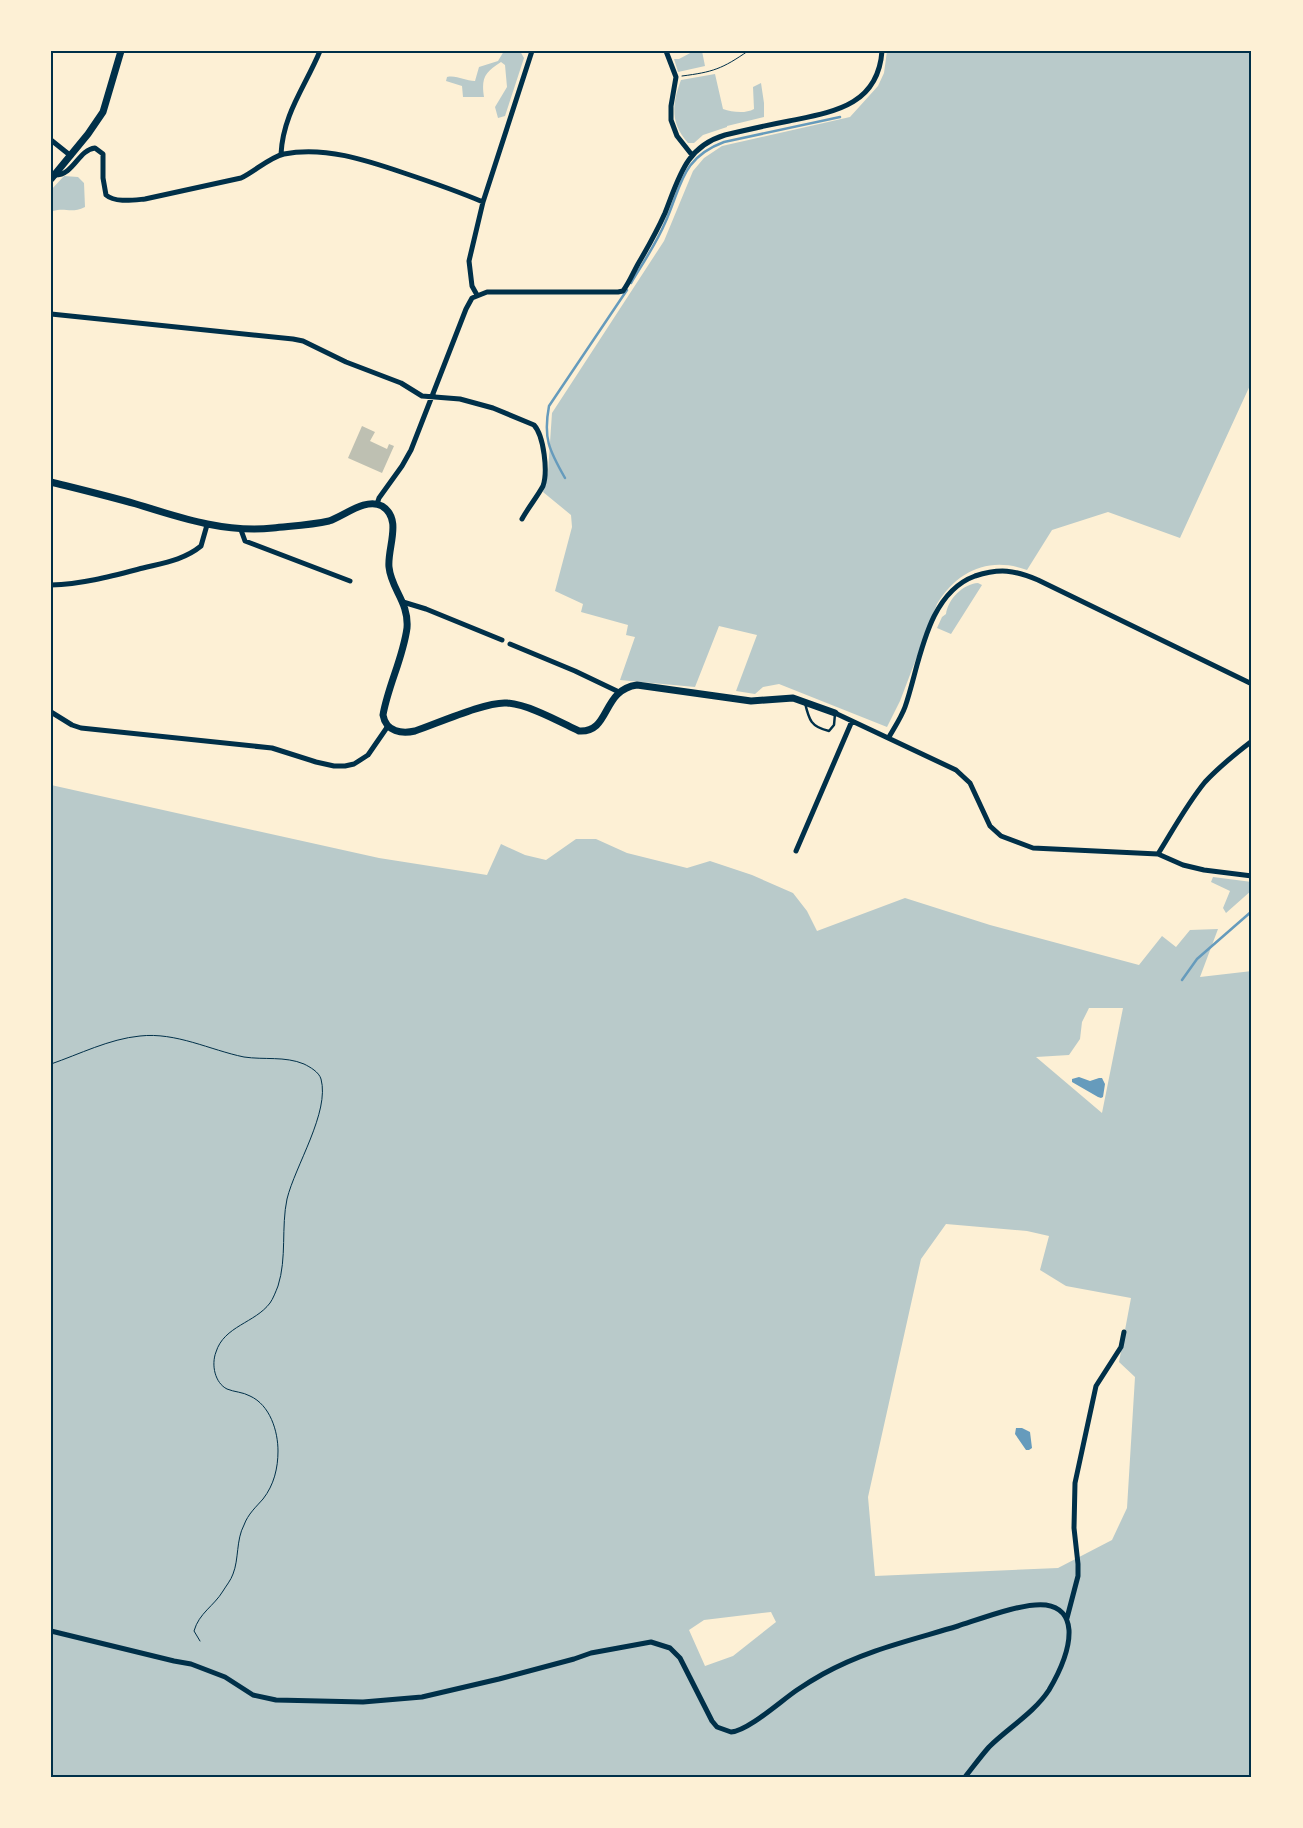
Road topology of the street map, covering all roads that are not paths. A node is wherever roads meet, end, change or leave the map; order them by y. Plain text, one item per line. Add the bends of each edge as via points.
1 (121, 51) edge
2 (320, 51) edge
3 (532, 51) edge
4 (666, 51) edge
5 (882, 51) edge
6 (51, 140) edge
7 (282, 154) junction
8 (692, 155) junction
9 (71, 156) junction
10 (53, 177) edge
11 (483, 202) junction
12 (477, 294) junction
13 (51, 314) edge
14 (432, 397) junction
15 (51, 482) edge
16 (377, 504) junction
17 (522, 519) dead end
18 (207, 525) junction
19 (240, 530) junction
20 (350, 581) dead end
21 (51, 585) edge
22 (403, 602) junction
23 (502, 640) dead end
24 (510, 644) dead end
25 (1252, 684) edge
26 (619, 692) junction
27 (804, 702) junction
28 (51, 712) edge
29 (835, 713) junction
30 (852, 721) junction
31 (388, 726) junction
32 (889, 737) junction
33 (1252, 741) edge
34 (796, 851) dead end
35 (1158, 854) junction
36 (1252, 876) edge
37 (1124, 1332) dead end
38 (1067, 1618) junction
39 (51, 1631) edge
40 (965, 1777) edge

1 - 9 street via 103,112
2 - 7 street via 291,109
3 - 11 street
4 - 8 street via 676,77 671,120 677,136
5 - 8 street via 873,82 849,105 831,112 714,138
6 - 9 street
7 - 10 street via 241,178 145,199 110,199 106,196 103,154 96,148 87,151 66,172
7 - 11 street via 312,152 364,160
8 - 12 street via 678,176 656,233 623,290
9 - 10 street
11 - 12 street via 470,261 472,286
12 - 14 street via 466,309
13 - 14 street via 303,341 401,383 422,396
14 - 16 street via 402,466
14 - 17 street via 460,399 493,408 534,425 538,430 545,466 544,480
15 - 18 street
16 - 19 street via 361,506 331,520 312,524
16 - 22 street via 392,519 389,568
18 - 19 street
18 - 21 street via 201,546 182,558 101,579
19 - 20 street via 245,541
22 - 23 street
22 - 31 street via 407,616 406,632 383,716
24 - 26 street
25 - 32 street via 1038,580 1010,571 989,572 961,584 941,604 930,625 904,710
26 - 27 street via 637,685 751,701 793,698
26 - 31 street via 599,724 586,731 506,702 406,733
27 - 29 street
27 - 29 lane via 808,716 819,729 829,731 834,725
28 - 31 street via 80,728 272,748 334,766 362,760
29 - 30 street
30 - 32 street
30 - 34 street
32 - 35 street via 956,770 970,783 990,826 1001,836 1033,848
33 - 35 street via 1205,783
35 - 36 street via 1204,870
37 - 38 street via 1121,1347 1096,1386 1075,1483 1078,1576
38 - 39 street via 1056,1608 1036,1604 899,1642 840,1665 798,1689 745,1727 731,1732 717,1727 712,1721 680,1658 670,1648 651,1642 591,1653 422,1697 363,1702 276,1700 253,1695 225,1677 191,1664
38 - 40 street via 1069,1635 1065,1656 1050,1688 1036,1706 989,1747

